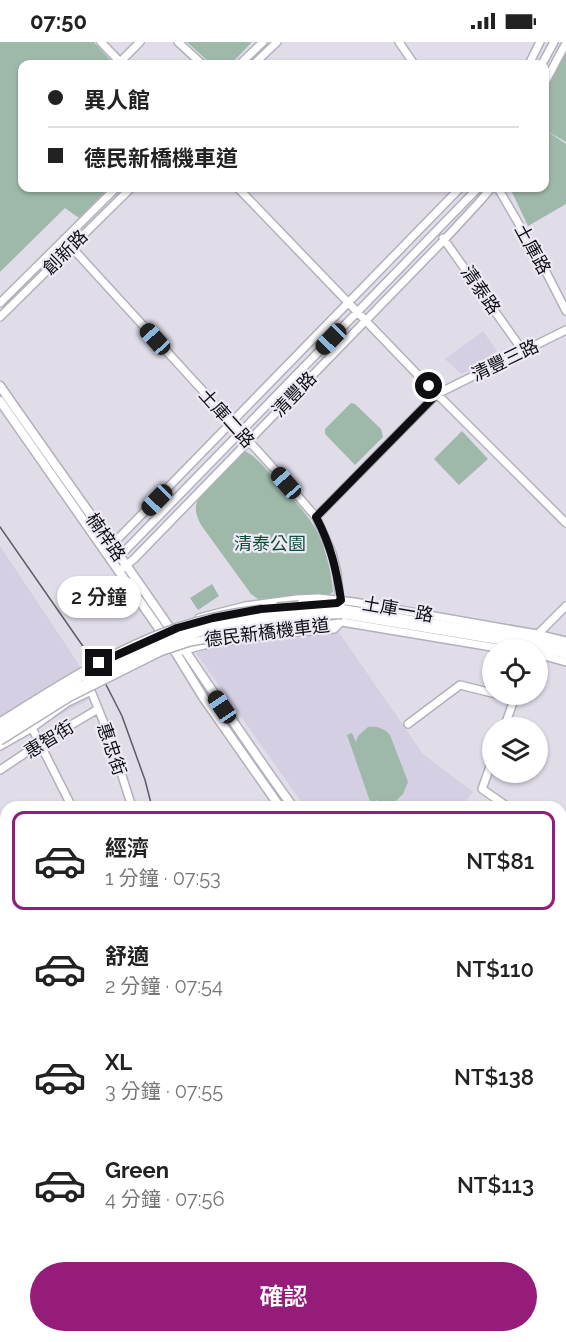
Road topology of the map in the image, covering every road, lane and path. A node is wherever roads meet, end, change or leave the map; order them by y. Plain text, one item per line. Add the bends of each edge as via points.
1 (101, 42) edge
2 (140, 42) edge
3 (178, 42) edge
4 (263, 42) edge
5 (277, 42) edge
6 (399, 42) edge
7 (540, 42) edge
8 (554, 42) edge
9 (566, 43) edge
10 (118, 60) edge
11 (124, 60) edge
12 (198, 60) edge
13 (244, 60) edge
14 (258, 60) edge
15 (411, 60) edge
16 (531, 60) edge
17 (544, 60) edge
18 (549, 75) edge
19 (112, 192) edge
20 (126, 192) edge
21 (242, 192) edge
22 (456, 192) edge
23 (474, 192) edge
24 (488, 192) edge
25 (500, 192) edge
26 (437, 230) junction
27 (64, 239) junction
28 (445, 239) junction
29 (71, 247) junction
30 (0, 303) edge
31 (349, 303) junction
32 (566, 311) edge
33 (357, 312) junction
34 (0, 317) edge
35 (365, 320) junction
36 (566, 330) edge
37 (523, 351) junction
38 (0, 386) edge
39 (437, 394) junction
40 (0, 401) edge
41 (231, 423) junction
42 (240, 433) junction
43 (248, 442) junction
44 (316, 517) junction
45 (566, 523) edge
46 (112, 545) junction
47 (105, 552) junction
48 (120, 556) junction
49 (112, 562) junction
50 (126, 565) junction
51 (119, 572) junction
52 (566, 606) edge
53 (342, 611) junction
54 (168, 626) junction
55 (159, 629) junction
56 (502, 639) edge
57 (541, 639) edge
58 (566, 641) edge
59 (548, 643) edge
60 (482, 644) edge
61 (548, 646) edge
62 (566, 648) edge
63 (548, 649) edge
64 (180, 651) junction
65 (548, 652) edge
66 (566, 654) edge
67 (566, 662) edge
68 (482, 691) edge
69 (98, 709) junction
70 (0, 722) edge
71 (408, 724) dead end
72 (0, 727) edge
73 (32, 728) junction
74 (0, 735) edge
75 (0, 741) edge
76 (39, 744) junction
77 (0, 746) edge
78 (0, 770) edge
79 (484, 783) edge
80 (69, 801) edge
81 (130, 801) edge
82 (276, 801) edge
83 (289, 801) edge
84 (499, 801) edge

1 - 10 street
2 - 11 street
3 - 12 street
4 - 13 street
5 - 14 street
6 - 15 street
7 - 16 street
8 - 17 street
9 - 18 street
19 - 27 street, 創新路
20 - 29 street, 創新路
21 - 31 street
22 - 31 street, 清豐路
23 - 26 street, 清豐路
24 - 28 street, 清豐路
25 - 32 street, 土庫路
26 - 28 street, 清泰路
26 - 33 street, 清豐路
27 - 29 street, 土庫二路
27 - 30 street, 創新路
28 - 35 street, 清豐路
28 - 37 street, 清泰路
29 - 34 street, 創新路
29 - 41 street, 土庫二路
31 - 33 street
31 - 41 street, 清豐路
33 - 35 street
33 - 42 street, 清豐路
35 - 39 street
35 - 43 street, 清豐路
36 - 37 street, 清豐三路
37 - 39 street, 清豐三路
38 - 46 street, 楠梓路
39 - 44 street, 清豐三路
39 - 45 street
40 - 47 street, 楠梓路
41 - 42 street, 土庫二路
41 - 46 street, 清豐路
42 - 43 street, 土庫二路
42 - 48 street, 清豐路
43 - 44 street, 土庫二路
43 - 50 street, 清豐路
44 - 53 street, 土庫二路 via 332,553
46 - 47 street, 清豐路
46 - 48 street, 楠梓路
47 - 49 street, 楠梓路
48 - 49 street, 清豐路
48 - 50 street, 楠梓路
49 - 51 street, 楠梓路
50 - 51 street, 清豐路
50 - 54 street, 楠梓路
51 - 55 street, 楠梓路
52 - 57 street
53 - 54 street, 土庫一路 via 297,599
53 - 56 street, 土庫一路
53 - 60 street, 土庫一路
53 - 64 street, 土庫一路 via 334,629 271,634
53 - 70 street, 德民新橋機車道, bridge via 337,603 299,605 238,613 177,628 84,671
53 - 72 street, bridge via 261,613 192,628 79,678
53 - 74 street, bridge via 258,620 172,641 78,687
53 - 75 street, 德民新橋機車道, bridge via 332,624 253,631 190,642 160,652 70,697
54 - 55 street, 土庫一路
54 - 64 street, 楠梓路
55 - 64 street, 楠梓路
58 - 59 street, 土庫一路
61 - 62 street, 土庫一路
63 - 66 street, 土庫一路
64 - 82 street, 楠梓路 via 203,697
64 - 83 street, 楠梓路
65 - 67 street, 土庫一路
68 - 71 street via 460,685
69 - 73 street, 惠忠街 via 91,691
69 - 76 street, 惠智街
69 - 81 street, 惠忠街
73 - 76 street
73 - 77 street
76 - 78 street, 惠智街
76 - 80 street
79 - 84 street via 482,789

